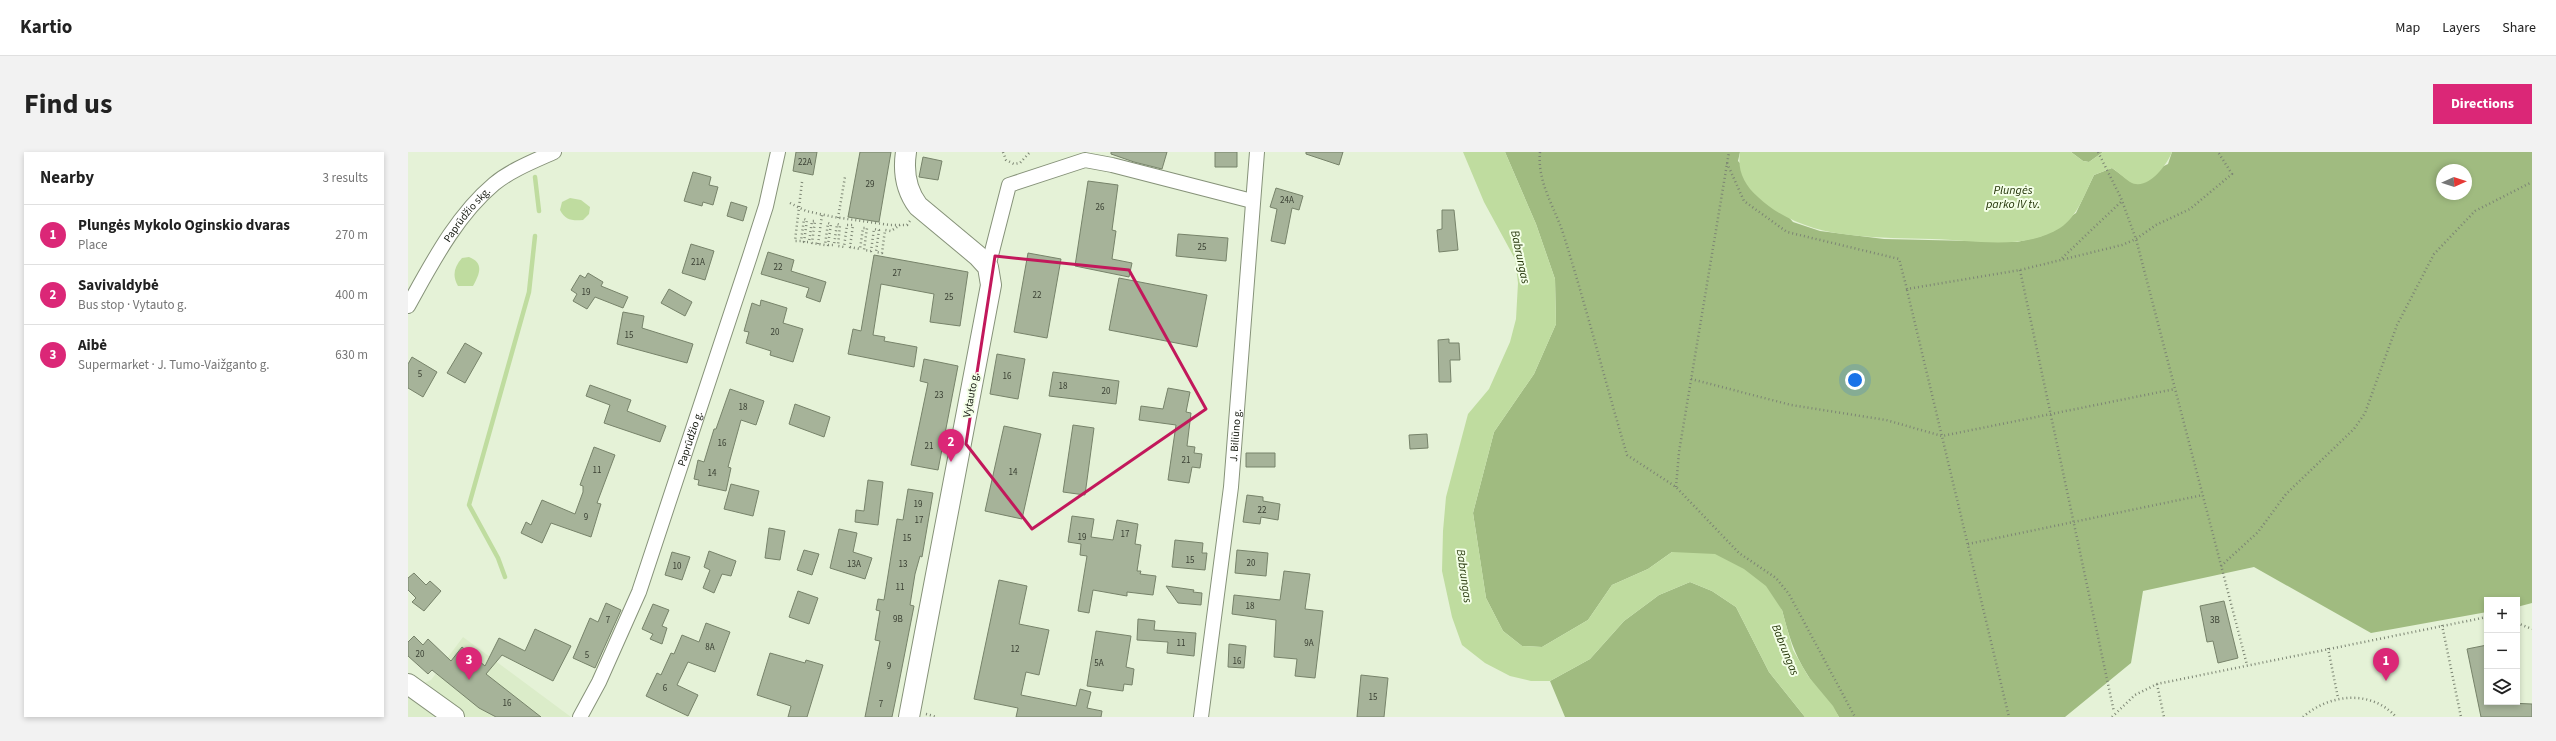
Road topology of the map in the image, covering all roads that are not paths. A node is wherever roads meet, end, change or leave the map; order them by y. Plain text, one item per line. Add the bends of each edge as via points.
1 (554, 152) edge
2 (778, 152) edge
3 (906, 152) edge
4 (1257, 152) edge
5 (1252, 201) junction
6 (988, 267) junction
7 (408, 306) edge
8 (408, 684) edge
9 (917, 716) edge
10 (454, 717) edge
11 (580, 717) edge
12 (1202, 717) edge

1 - 7 street, Paprūdžio skg. via 495,183 471,206 440,249
2 - 11 street, Paprūdžio g. via 766,206 754,244 639,592 599,682
3 - 6 main road via 904,172 912,198
4 - 5 street, J. Biliūno g.
5 - 6 street via 1084,160 1009,185
5 - 12 street, J. Biliūno g. via 1231,487
6 - 9 main road, Vytauto g. via 991,285 989,305
8 - 10 main road

